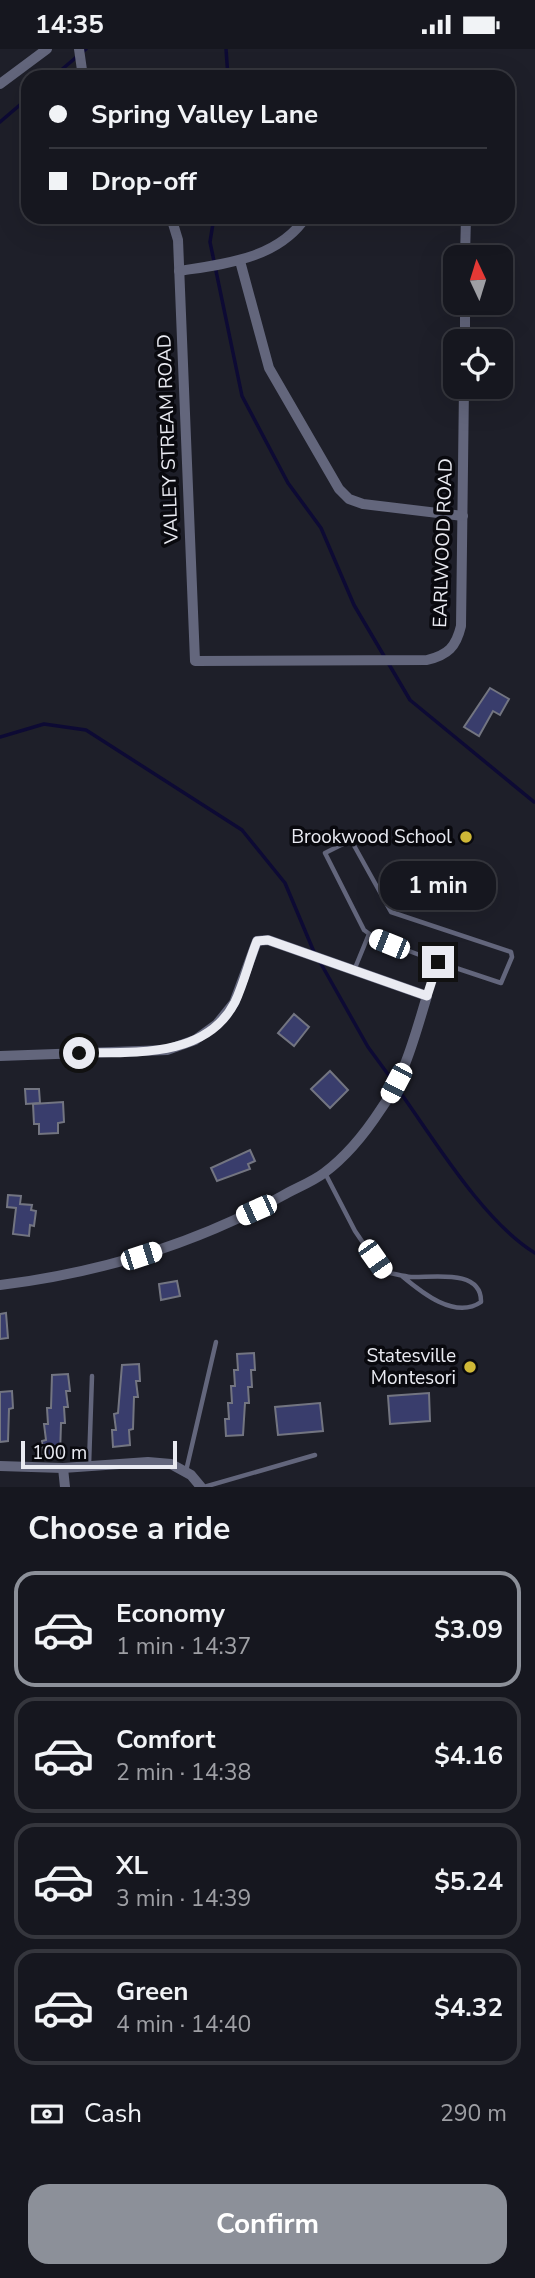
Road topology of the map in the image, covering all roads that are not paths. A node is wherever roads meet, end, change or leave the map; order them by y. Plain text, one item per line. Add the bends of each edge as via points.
1 (47, 49) edge
2 (79, 49) edge
3 (82, 70) edge
4 (0, 84) edge
5 (173, 224) edge
6 (301, 224) edge
7 (466, 224) edge
8 (466, 245) edge
9 (240, 261) junction
10 (178, 271) junction
11 (464, 399) edge
12 (463, 516) junction
13 (195, 660) joint
14 (369, 934) junction
15 (438, 962) junction
16 (354, 971) junction
17 (427, 996) junction
18 (0, 1056) edge
19 (325, 1173) junction
20 (402, 1276) junction
21 (0, 1285) edge
22 (216, 1342) dead end
23 (92, 1376) dead end
24 (314, 1455) dead end
25 (0, 1466) edge
26 (89, 1466) junction
27 (63, 1468) junction
28 (186, 1472) junction
29 (65, 1487) edge
30 (202, 1487) edge

1 - 4 street
2 - 3 street
5 - 10 street, VALLEY STREAM ROAD
6 - 9 street via 272,247
7 - 8 street
9 - 10 street
9 - 12 street via 270,368 339,489 363,504
10 - 13 street, VALLEY STREAM ROAD
11 - 12 street, EARLWOOD ROAD
12 - 13 street, EARLWOOD ROAD via 461,626 457,643 444,656 427,660
14 - 15 lane
14 - 15 lane via 325,853 351,840 391,912 511,952 512,957 501,983
14 - 16 lane
15 - 17 lane
16 - 17 street
16 - 18 street via 268,940 257,941 234,1003 217,1024 195,1040 167,1050
17 - 19 street via 404,1068 383,1108
19 - 20 lane via 383,1272
19 - 21 street via 188,1240 117,1263
20 - 20 lane via 432,1300 471,1307 481,1302 476,1288 463,1279
22 - 28 lane
23 - 26 lane
24 - 30 lane
25 - 27 street
26 - 27 street
26 - 28 street via 148,1462 171,1464
27 - 29 street
28 - 30 street

